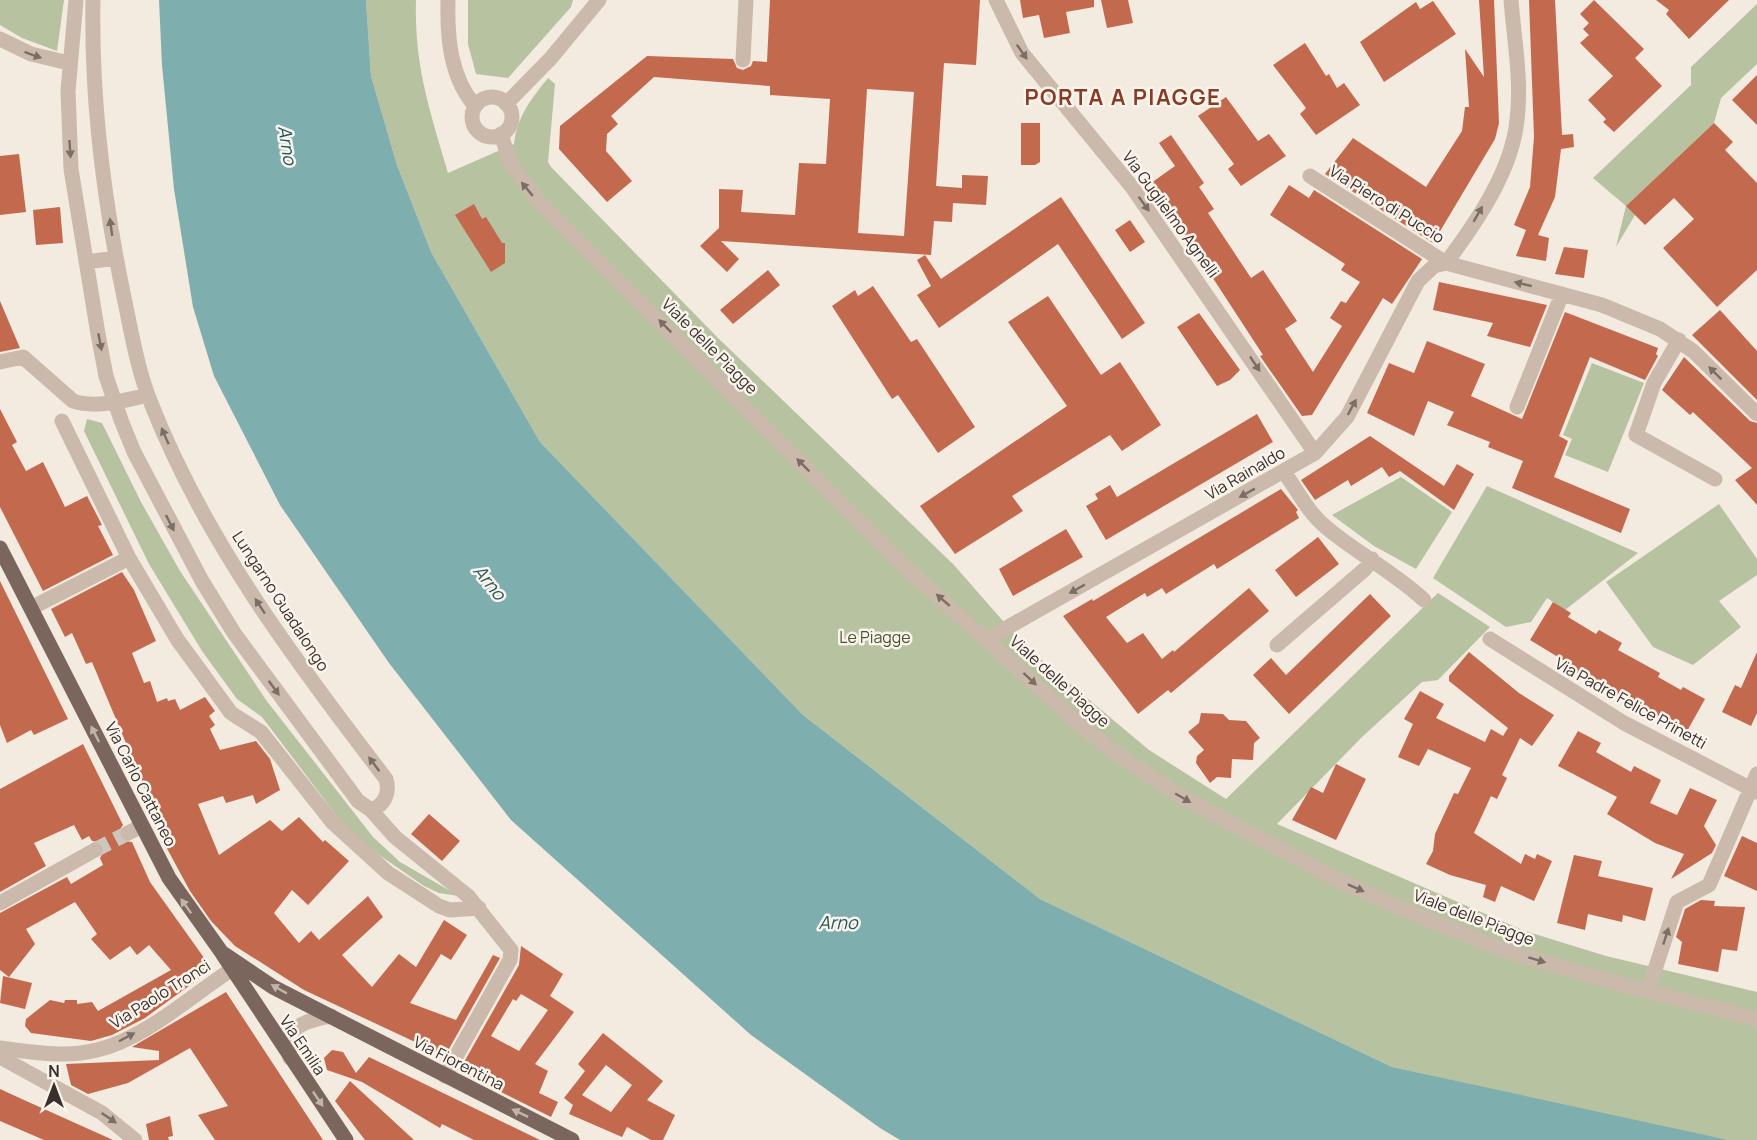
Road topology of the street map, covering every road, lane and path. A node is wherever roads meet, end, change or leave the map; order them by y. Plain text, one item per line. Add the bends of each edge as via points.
1 (76, 0) edge
2 (93, 0) edge
3 (448, 0) edge
4 (599, 0) edge
5 (746, 0) edge
6 (996, 0) edge
7 (1511, 0) edge
8 (0, 39) edge
9 (743, 60) dead end
10 (69, 63) junction
11 (68, 91) junction
12 (96, 92) junction
13 (506, 104) junction
14 (475, 106) junction
15 (501, 134) junction
16 (1310, 176) dead end
17 (116, 258) junction
18 (86, 262) junction
19 (1446, 263) junction
20 (1562, 294) junction
21 (1679, 340) junction
22 (0, 362) edge
23 (148, 396) junction
24 (115, 402) junction
25 (1517, 407) dead end
26 (1757, 414) edge
27 (62, 421) dead end
28 (1315, 453) junction
29 (1284, 472) junction
30 (1715, 479) dead end
31 (0, 548) edge
32 (129, 558) junction
33 (1372, 559) junction
34 (1424, 600) dead end
35 (31, 608) junction
36 (987, 639) junction
37 (1490, 639) dead end
38 (1277, 645) dead end
39 (1757, 774) edge
40 (1754, 791) edge
41 (371, 810) junction
42 (142, 826) junction
43 (128, 833) tunnel mouth
44 (95, 850) tunnel mouth
45 (0, 903) edge
46 (479, 908) junction
47 (222, 952) junction
48 (231, 970) junction
49 (1648, 991) junction
50 (331, 1017) junction
51 (1757, 1018) edge
52 (0, 1048) edge
53 (0, 1057) edge
54 (290, 1058) junction
55 (445, 1076) junction
56 (135, 1140) edge
57 (346, 1140) edge
58 (572, 1140) edge

1 - 10 street
2 - 12 street, Lungarno Guadalongo
3 - 14 street via 452,59 461,86
4 - 13 street
5 - 9 street
6 -> 28 street, Via Guglielmo Agnelli via 1022,53 1132,187
19 -> 7 street via 1490,193 1514,137 1519,94
8 -> 10 street via 30,54
10 - 11 street
11 - 12 street
11 -> 18 street via 71,170
17 -> 12 street, Lungarno Guadalongo
13 - 14 street via 490,98
13 - 15 street via 511,120
14 - 15 street via 472,117 476,129 485,136
36 -> 15 street, Viale delle Piagge via 906,568 541,204 511,165
16 - 19 street, Via Piero di Puccio
17 - 18 street
17 - 23 street, Lungarno Guadalongo
18 -> 24 street via 106,375
20 -> 19 street, Via Piero di Puccio
28 -> 19 street, Via Rainaldo via 1347,417 1418,281 1434,266
20 - 21 street, Via Piero di Puccio via 1634,316
20 - 25 street
26 -> 21 street, Via Piero di Puccio
21 - 30 street via 1654,383 1636,435
22 - 24 street via 23,357 80,404
23 - 24 street
41 -> 23 street, Lungarno Guadalongo via 387,796 386,779 310,680 231,559 196,501
24 -> 41 street via 134,452 176,535 234,633 358,801
27 - 32 street
28 - 29 street, Via Rainaldo
29 - 33 street via 1326,527
29 -> 36 street, Via Rainaldo
31 - 35 main road, Via Carlo Cattaneo
32 - 35 street
32 - 46 street via 177,639 231,712 261,732 318,805 366,855 426,898 450,910
33 - 34 street
33 - 38 street
42 -> 35 main road, Via Carlo Cattaneo
36 -> 49 street, Viale delle Piagge via 1114,752 1178,795 1276,849 1412,914 1496,946
37 - 40 street, Via Padre Felice Prinetti via 1624,723
39 - 40 street
49 -> 40 street via 1677,902 1709,885
41 - 46 street via 386,829
42 - 43 street
47 -> 42 main road, Via Carlo Cattaneo via 180,897
44 - 45 street
46 - 55 street via 512,950 510,960
47 - 48 main road, Via Carlo Cattaneo
50 -> 47 main road, Via Fiorentina via 273,987
52 -> 48 street, Via Paolo Tronci via 72,1053 106,1047 172,1011
48 - 54 main road, Via Emilia
49 - 51 street, Viale delle Piagge
50 - 54 street via 310,1020 297,1027 289,1042
50 - 55 main road, Via Fiorentina
53 -> 56 street via 102,1113
54 -> 57 main road, Via Emilia
58 -> 55 main road, Via Fiorentina

